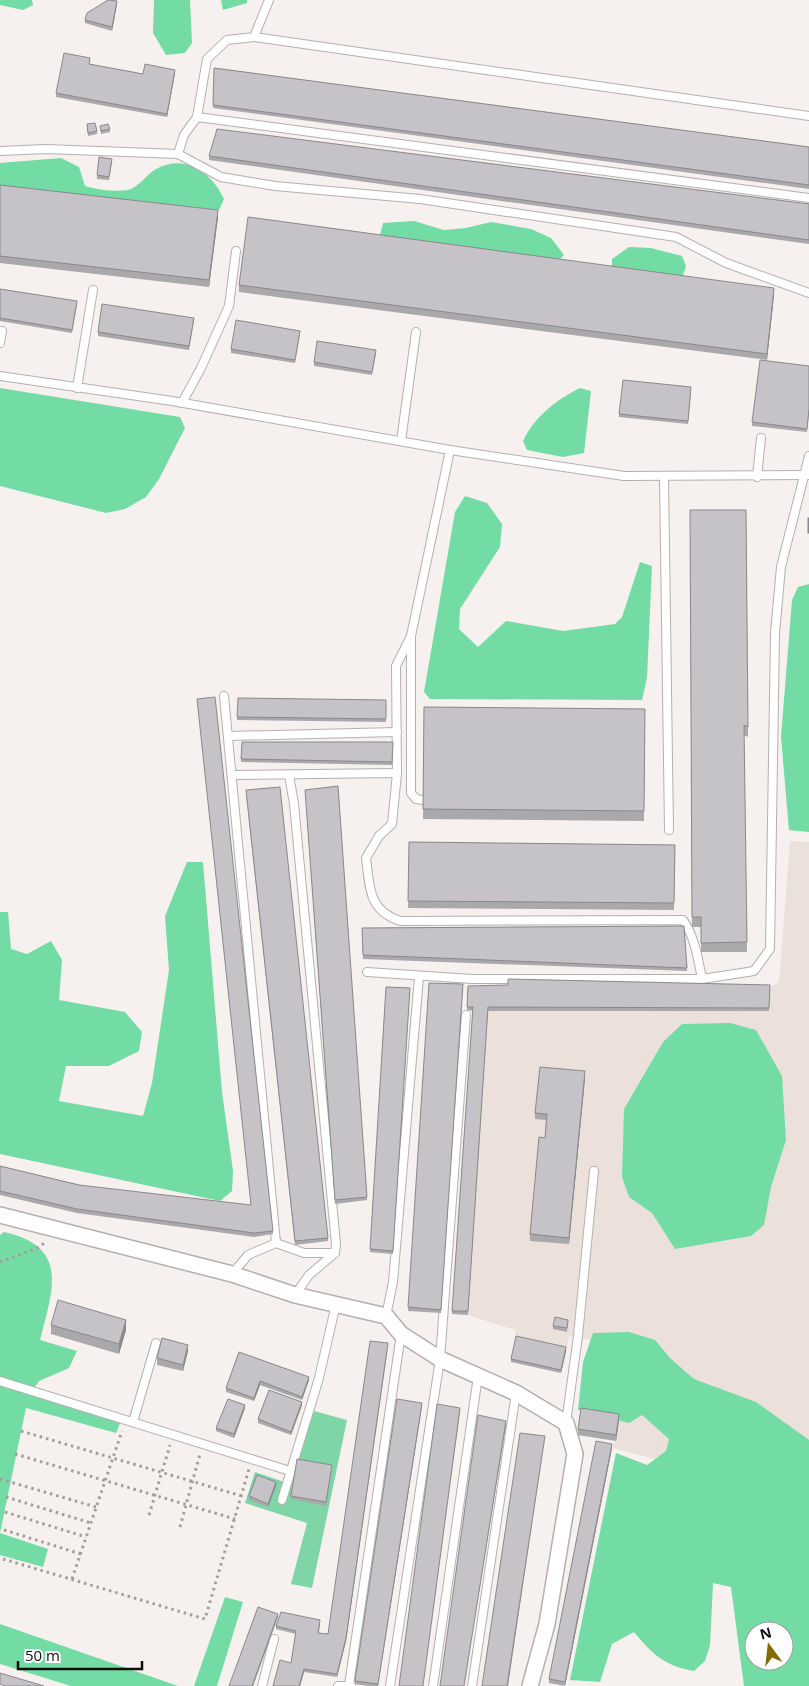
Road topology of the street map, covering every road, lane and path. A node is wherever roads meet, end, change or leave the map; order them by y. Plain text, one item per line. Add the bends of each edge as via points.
1 (269, 0) edge
2 (254, 37) junction
3 (809, 116) edge
4 (197, 117) junction
5 (0, 150) edge
6 (178, 154) junction
7 (809, 198) edge
8 (236, 251) dead end
9 (93, 290) dead end
10 (809, 294) edge
11 (2, 331) dead end
12 (416, 332) dead end
13 (0, 344) edge
14 (0, 376) edge
15 (77, 388) junction
16 (182, 403) junction
17 (761, 438) dead end
18 (401, 441) junction
19 (450, 450) junction
20 (809, 456) edge
21 (807, 475) edge
22 (757, 476) junction
23 (664, 478) junction
24 (411, 636) junction
25 (224, 696) dead end
26 (397, 732) junction
27 (228, 736) junction
28 (396, 773) junction
29 (233, 775) junction
30 (289, 775) junction
31 (424, 800) edge
32 (669, 830) dead end
33 (367, 972) dead end
34 (419, 977) junction
35 (702, 979) junction
36 (466, 1015) dead end
37 (594, 1170) dead end
38 (0, 1215) edge
39 (56, 1231) junction
40 (276, 1243) junction
41 (335, 1252) junction
42 (0, 1262) edge
43 (232, 1274) junction
44 (295, 1295) junction
45 (336, 1304) junction
46 (386, 1316) junction
47 (401, 1334) junction
48 (156, 1343) dead end
49 (440, 1359) junction
50 (478, 1376) junction
51 (0, 1381) edge
52 (516, 1393) junction
53 (129, 1421) junction
54 (566, 1423) junction
55 (21, 1431) dead end
56 (173, 1435) junction
57 (203, 1444) junction
58 (15, 1454) dead end
59 (112, 1458) junction
60 (252, 1459) junction
61 (290, 1471) junction
62 (161, 1473) junction
63 (0, 1479) edge
64 (105, 1481) junction
65 (193, 1482) junction
66 (154, 1495) junction
67 (242, 1496) junction
68 (6, 1497) dead end
69 (282, 1500) dead end
70 (186, 1505) junction
71 (96, 1507) junction
72 (5, 1512) dead end
73 (149, 1515) dead end
74 (235, 1519) junction
75 (91, 1523) junction
76 (180, 1527) dead end
77 (4, 1530) dead end
78 (86, 1537) junction
79 (81, 1554) junction
80 (3, 1559) dead end
81 (72, 1580) junction
82 (274, 1639) dead end
83 (350, 1685) edge
84 (262, 1686) edge
85 (338, 1686) edge
86 (390, 1686) edge
87 (433, 1686) edge
88 (472, 1686) edge
89 (530, 1686) edge

1 - 2 lane
2 - 3 lane
2 - 4 lane via 227,40 207,59
4 - 6 lane via 184,135
4 - 7 lane
5 - 6 lane
6 - 10 lane via 221,177 275,186 420,199 676,237 726,263
8 - 16 lane via 228,306
9 - 15 lane
11 - 13 lane
12 - 18 lane
14 - 15 lane
15 - 16 lane
16 - 18 lane
17 - 22 lane
18 - 19 lane
19 - 23 lane via 624,476
19 - 24 lane
20 - 21 lane
21 - 22 lane
21 - 35 lane via 781,567 775,633 770,949 754,971
22 - 23 lane
23 - 32 lane
24 - 26 lane via 396,666
24 - 31 lane via 411,793 416,799
25 - 27 lane
26 - 27 lane
26 - 28 lane
27 - 29 lane
28 - 30 lane
28 - 35 lane via 392,824 379,836 366,858 375,905 387,916 400,921 683,920 694,944
29 - 30 lane
29 - 40 lane
30 - 41 lane
33 - 34 lane
34 - 35 lane
34 - 46 lane via 393,1282
36 - 49 lane
37 - 54 lane
38 - 39 street
39 - 42 path via 40,1248
39 - 43 street
40 - 41 lane via 304,1253
40 - 43 lane via 248,1255
41 - 44 lane via 309,1275
43 - 44 street
44 - 45 street
45 - 46 street
45 - 61 lane via 319,1378
46 - 47 street
47 - 49 street
47 - 83 lane
48 - 53 lane
49 - 50 street
49 - 86 lane
50 - 52 street
50 - 87 lane
51 - 53 lane
52 - 54 street
52 - 88 lane
53 - 56 lane
53 - 59 path
54 - 89 street via 575,1454 547,1624
55 - 59 path
56 - 57 lane
56 - 62 path
57 - 60 lane
57 - 65 path
58 - 64 path
59 - 62 path
59 - 64 path
60 - 61 lane
60 - 67 path
61 - 69 lane
62 - 65 path
62 - 66 path
63 - 71 path
64 - 66 path
64 - 71 path
65 - 67 path
65 - 70 path
66 - 70 path
66 - 73 path
67 - 74 path
68 - 75 path
70 - 74 path
70 - 76 path
71 - 75 path
72 - 78 path
74 - 81 path via 205,1619
75 - 78 path
77 - 79 path
78 - 79 path
79 - 81 path
80 - 81 path
82 - 84 lane
83 - 85 lane

